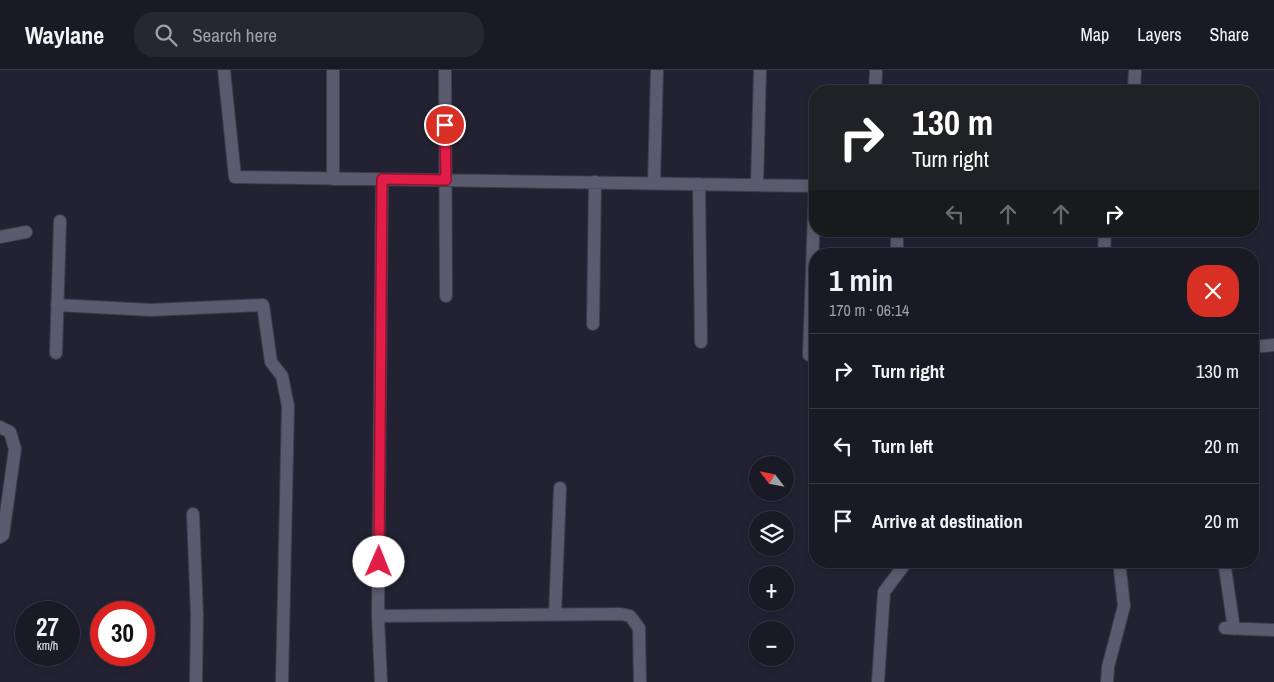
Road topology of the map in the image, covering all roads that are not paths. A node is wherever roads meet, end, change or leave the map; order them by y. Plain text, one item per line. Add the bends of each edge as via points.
1 (224, 70) edge
2 (333, 70) edge
3 (444, 70) edge
4 (657, 70) edge
5 (760, 70) edge
6 (876, 70) edge
7 (1135, 70) edge
8 (875, 85) edge
9 (1134, 85) edge
10 (333, 179) junction
11 (382, 179) junction
12 (446, 180) junction
13 (595, 182) junction
14 (654, 183) junction
15 (699, 184) junction
16 (757, 185) junction
17 (809, 186) edge
18 (60, 221) dead end
19 (26, 232) dead end
20 (0, 237) edge
21 (446, 296) dead end
22 (57, 305) junction
23 (592, 324) dead end
24 (701, 342) dead end
25 (1274, 345) edge
26 (1259, 346) edge
27 (56, 353) dead end
28 (0, 427) edge
29 (560, 488) dead end
30 (193, 514) dead end
31 (0, 537) edge
32 (902, 568) edge
33 (1120, 568) edge
34 (1225, 568) edge
35 (555, 614) junction
36 (378, 616) junction
37 (1274, 630) edge
38 (196, 682) edge
39 (282, 682) edge
40 (381, 682) edge
41 (640, 682) edge
42 (878, 682) edge
43 (1107, 682) edge

1 - 10 street via 235,177
2 - 10 street
3 - 12 street
4 - 14 street
5 - 16 street
6 - 8 street
7 - 9 street
10 - 11 street
11 - 12 street
11 - 36 street
12 - 13 street
12 - 21 street
13 - 14 street
13 - 23 street
14 - 15 street
15 - 16 street
15 - 24 street
16 - 17 street
18 - 22 street
19 - 20 street
22 - 27 street
22 - 39 street via 151,310 263,305 271,362 282,376 288,406
25 - 26 street
28 - 31 street via 10,432 15,449
29 - 35 street
30 - 38 street
32 - 42 street via 884,592
33 - 43 street via 1124,606
34 - 37 street via 1230,629
35 - 36 street
35 - 41 street via 630,616 640,628
36 - 40 street

